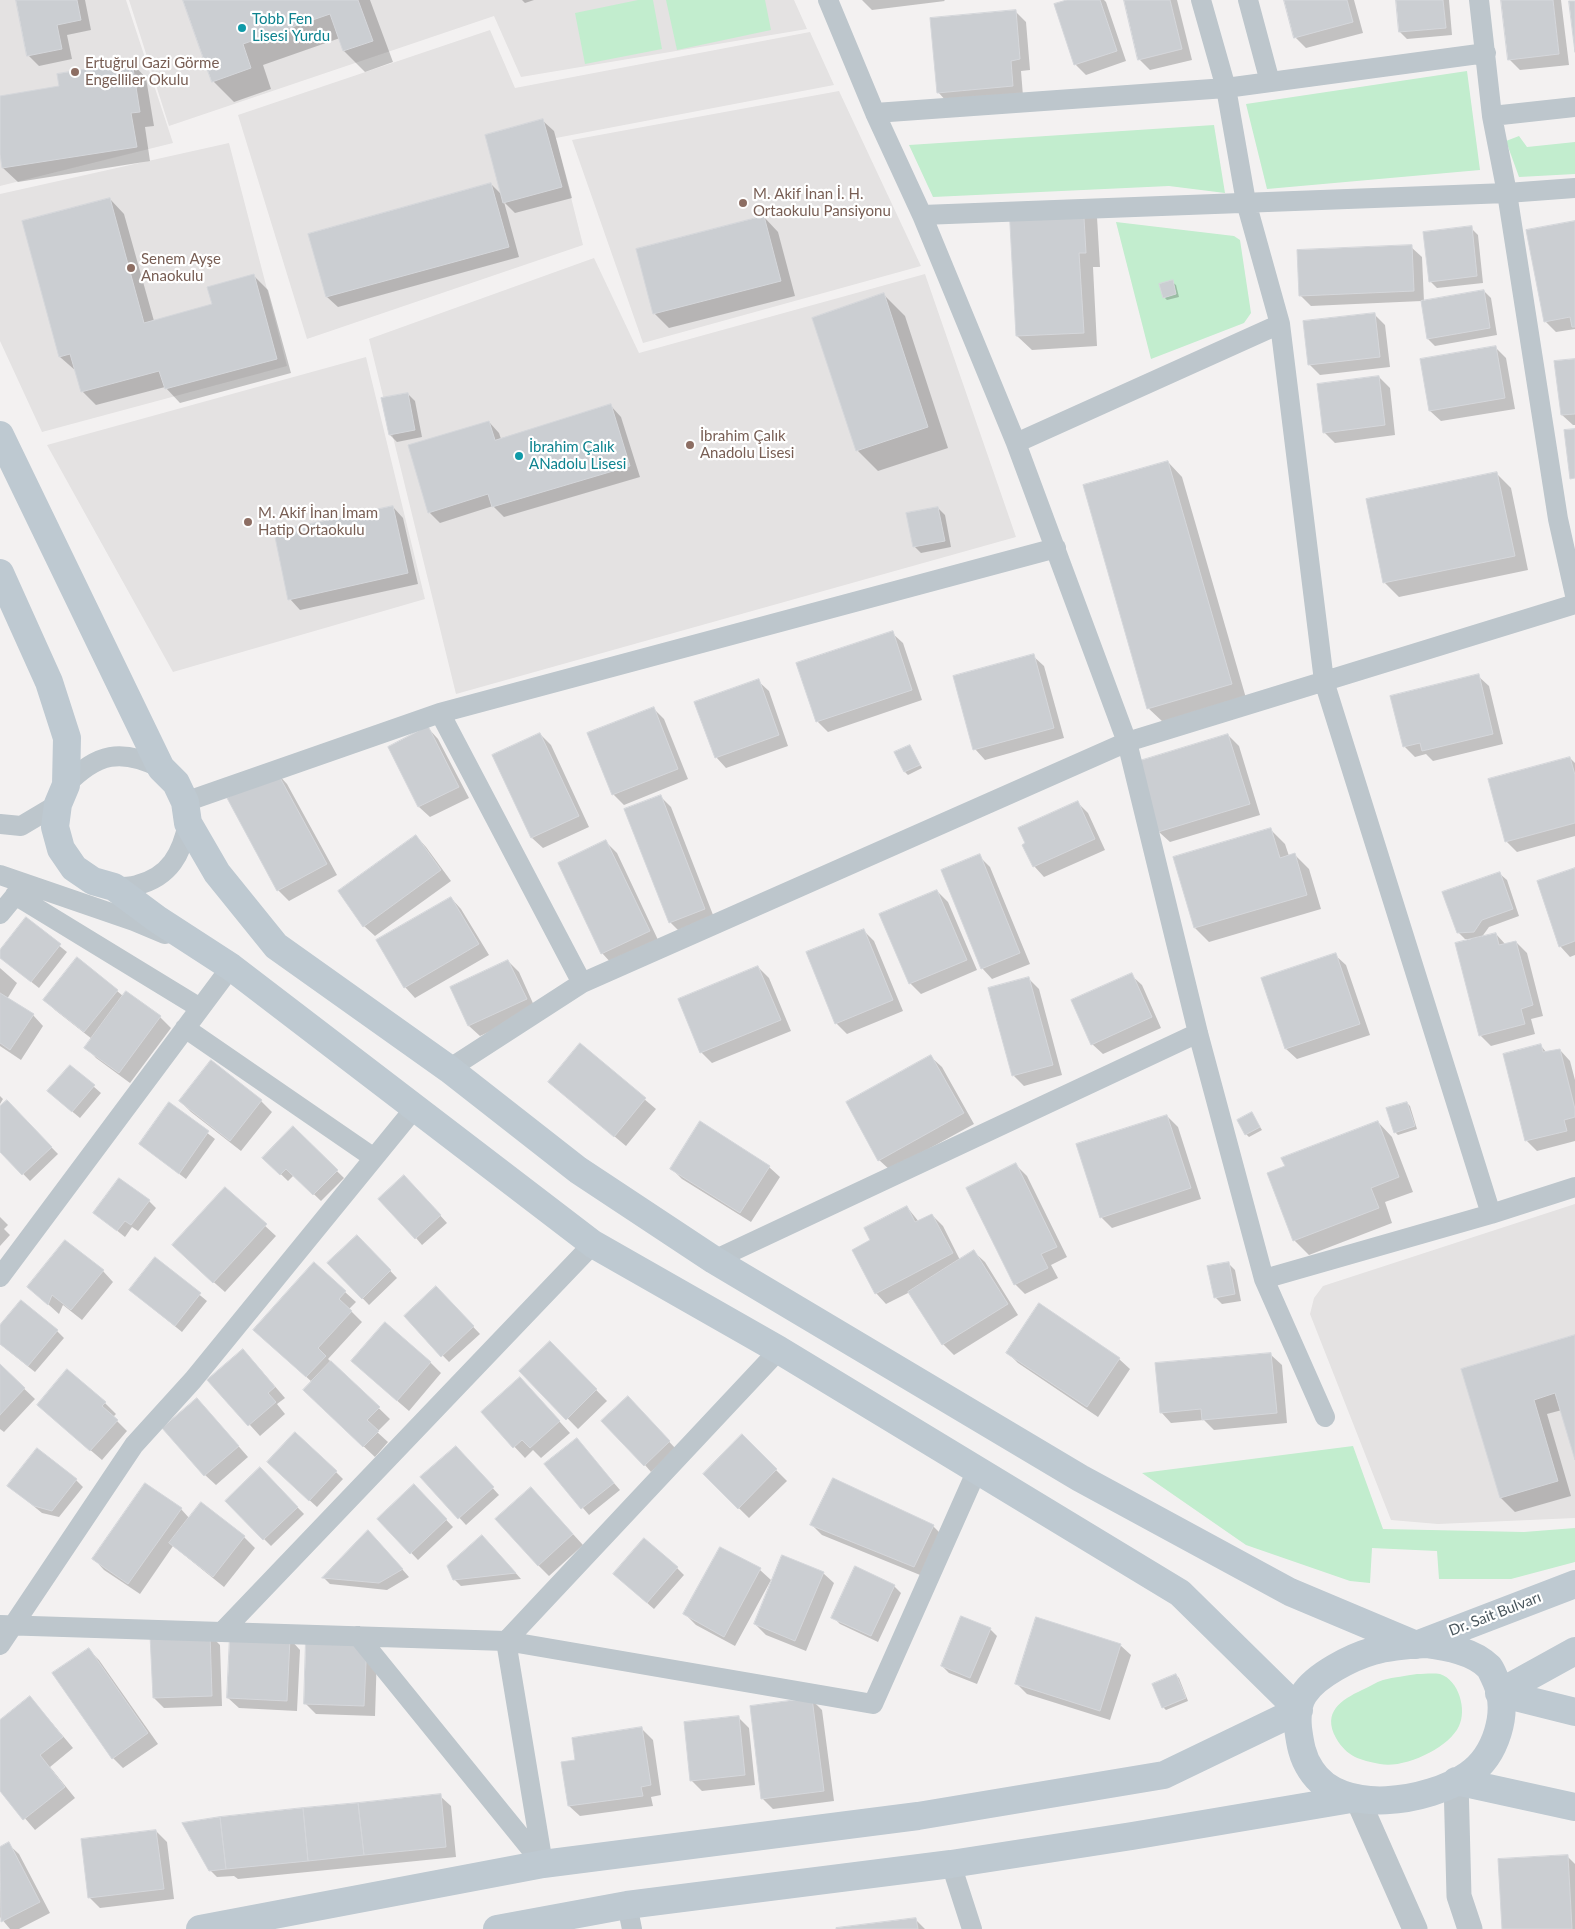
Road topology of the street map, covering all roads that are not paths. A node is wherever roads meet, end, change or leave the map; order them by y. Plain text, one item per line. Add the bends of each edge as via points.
1 (828, 0) edge
2 (1201, 0) edge
3 (1248, 0) edge
4 (1479, 0) edge
5 (1486, 53) junction
6 (1270, 82) junction
7 (1226, 88) junction
8 (1575, 107) edge
9 (875, 113) junction
10 (1492, 116) junction
11 (1575, 188) edge
12 (1507, 193) junction
13 (1246, 202) junction
14 (922, 215) junction
15 (1280, 324) junction
16 (0, 435) edge
17 (1016, 442) junction
18 (1567, 517) edge
19 (1056, 548) junction
20 (0, 573) edge
21 (1575, 595) edge
22 (1575, 604) edge
23 (1324, 682) junction
24 (440, 713) junction
25 (1127, 742) junction
26 (160, 768) junction
27 (62, 795) junction
28 (186, 813) junction
29 (0, 824) edge
30 (0, 875) edge
31 (114, 887) junction
32 (20, 890) junction
33 (0, 914) edge
34 (220, 959) junction
35 (582, 983) junction
36 (200, 1008) junction
37 (185, 1028) junction
38 (1198, 1033) junction
39 (449, 1069) junction
40 (414, 1109) junction
41 (374, 1158) junction
42 (1575, 1187) edge
43 (1491, 1214) junction
44 (593, 1244) junction
45 (714, 1260) junction
46 (0, 1277) edge
47 (1264, 1279) junction
48 (779, 1350) junction
49 (1325, 1417) dead end
50 (977, 1470) junction
51 (1575, 1584) edge
52 (6, 1625) edge
53 (222, 1632) junction
54 (358, 1636) junction
55 (506, 1641) junction
56 (0, 1645) edge
57 (1416, 1645) junction
58 (1575, 1651) edge
59 (1499, 1693) junction
60 (1298, 1710) junction
61 (1575, 1712) edge
62 (1456, 1782) junction
63 (1357, 1798) junction
64 (1575, 1807) edge
65 (543, 1864) junction
66 (951, 1864) junction
67 (629, 1917) edge
68 (200, 1929) edge
69 (497, 1929) edge
70 (972, 1929) edge
71 (1416, 1929) edge
72 (1470, 1929) edge

1 - 9 street
2 - 7 street
3 - 6 street
4 - 5 street
5 - 6 street
5 - 10 street
6 - 7 street
7 - 9 street
7 - 13 street
8 - 10 street
9 - 14 street
10 - 12 street
11 - 12 street
12 - 13 street
12 - 18 street
13 - 14 street
13 - 15 street
14 - 17 street
15 - 17 street
15 - 23 street
16 - 26 main road
17 - 19 street
18 - 21 street
19 - 24 street
19 - 25 street
20 - 27 main road via 52,691 67,738
22 - 23 street
23 - 25 street
23 - 43 street
24 - 28 street
24 - 35 street
25 - 35 street
25 - 38 street
26 - 27 street via 142,758 120,755 99,759 81,770
26 - 28 main road via 176,783
27 - 29 street via 21,826
27 - 31 main road via 55,827 61,849 74,868 92,881
28 - 31 street via 184,844 174,862 158,877 137,886
28 - 39 main road via 217,873 276,946
30 - 32 street
31 - 34 main road
32 - 33 street
32 - 34 street via 134,921
32 - 36 street
34 - 36 street
34 - 40 main road
35 - 39 street
36 - 37 street
37 - 41 street
37 - 46 street
38 - 45 street
38 - 47 street
39 - 45 main road via 578,1170
40 - 41 street
40 - 44 main road
41 - 52 street via 193,1380 134,1445
42 - 43 street
43 - 47 street
44 - 48 main road
44 - 53 street
45 - 57 main road via 1095,1487 1290,1592
47 - 49 street
48 - 50 main road
48 - 55 street
50 - 55 street via 873,1704
50 - 60 main road via 1180,1593
51 - 57 main road, Dr. Sait Bulvarı
52 - 53 street
52 - 56 street
53 - 54 street
54 - 55 street
54 - 65 street
55 - 65 street
57 - 59 main road via 1450,1648 1469,1654 1489,1668
57 - 60 main road via 1374,1650 1346,1660 1304,1694
58 - 59 main road
59 - 61 main road
59 - 62 main road via 1502,1711 1498,1735 1484,1759
60 - 63 main road via 1300,1749 1312,1772 1326,1785
60 - 65 main road via 1164,1775 918,1816
62 - 63 main road via 1423,1795 1396,1800
62 - 64 main road
62 - 72 street via 1459,1896
63 - 66 main road
63 - 71 street
65 - 68 main road
66 - 67 main road
66 - 70 street
67 - 69 main road

